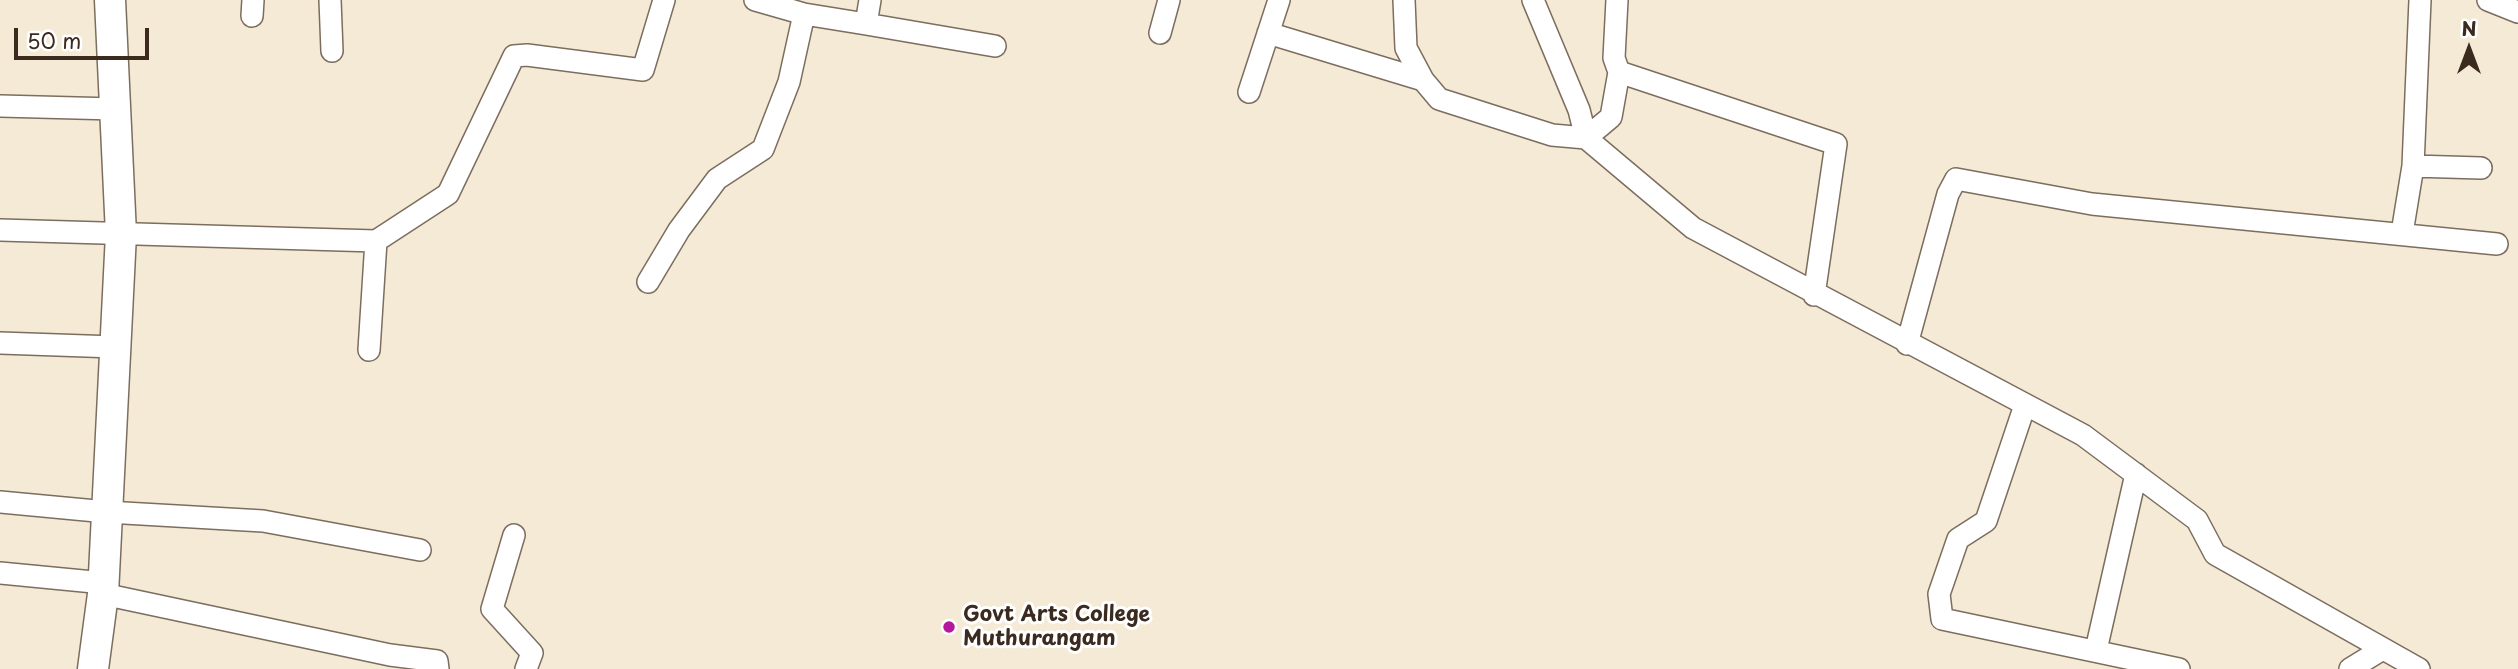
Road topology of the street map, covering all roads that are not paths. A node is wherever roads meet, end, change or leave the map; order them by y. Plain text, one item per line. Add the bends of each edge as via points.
1 (110, 0) edge
2 (330, 0) edge
3 (664, 0) edge
4 (755, 0) edge
5 (870, 0) edge
6 (1168, 0) edge
7 (1279, 0) edge
8 (1404, 0) edge
9 (1533, 0) edge
10 (1617, 0) edge
11 (2420, 0) edge
12 (2488, 0) edge
13 (2518, 12) edge
14 (804, 13) junction
15 (866, 24) junction
16 (1160, 33) dead end
17 (1268, 33) junction
18 (995, 46) dead end
19 (332, 51) dead end
20 (1619, 72) junction
21 (1423, 80) junction
22 (1249, 92) dead end
23 (0, 106) edge
24 (115, 109) junction
25 (1586, 138) junction
26 (2413, 166) junction
27 (2481, 168) dead end
28 (0, 230) edge
29 (2402, 233) junction
30 (121, 234) junction
31 (376, 241) junction
32 (2497, 244) dead end
33 (648, 282) dead end
34 (1814, 295) junction
35 (0, 343) edge
36 (1907, 344) junction
37 (115, 347) junction
38 (369, 349) dead end
39 (2025, 405) junction
40 (2136, 474) junction
41 (0, 502) edge
42 (107, 512) junction
43 (514, 535) dead end
44 (420, 550) dead end
45 (0, 573) edge
46 (104, 589) junction
47 (2096, 650) junction
48 (2381, 650) junction
49 (2140, 664) edge
50 (93, 669) edge
51 (438, 669) edge
52 (526, 669) edge
53 (2179, 669) edge
54 (2350, 669) edge
55 (2419, 669) edge

1 - 24 highway
2 - 19 street
3 - 31 street via 643,70 514,56 448,194
4 - 14 street
5 - 15 street
6 - 16 street
7 - 17 street
8 - 21 street via 1405,48
9 - 25 street via 1579,110
10 - 20 street via 1614,58
11 - 26 street
12 - 13 street
14 - 15 street
14 - 33 street via 789,82 763,149 717,179
15 - 18 street
17 - 21 street
17 - 22 street
20 - 25 street via 1611,117
20 - 34 street via 1836,144
21 - 25 street via 1439,99 1552,135
23 - 24 street
24 - 30 highway
25 - 34 street via 1693,228
26 - 27 street
26 - 29 street
28 - 30 street
29 - 32 street
29 - 36 street via 2092,204 1956,178
30 - 31 street
30 - 37 highway
31 - 38 street
34 - 36 street
35 - 37 street
36 - 39 street
37 - 42 highway
39 - 40 street via 2083,435
39 - 47 street via 1986,521 1958,539 1939,594 1942,619
40 - 47 street
40 - 48 street via 2197,520 2215,554
41 - 42 street
42 - 44 street via 263,521
42 - 46 highway
43 - 52 street via 492,609 532,653
45 - 46 street
46 - 50 highway
46 - 51 street via 390,655 437,661
47 - 49 street
48 - 54 street
48 - 55 street
49 - 53 street

